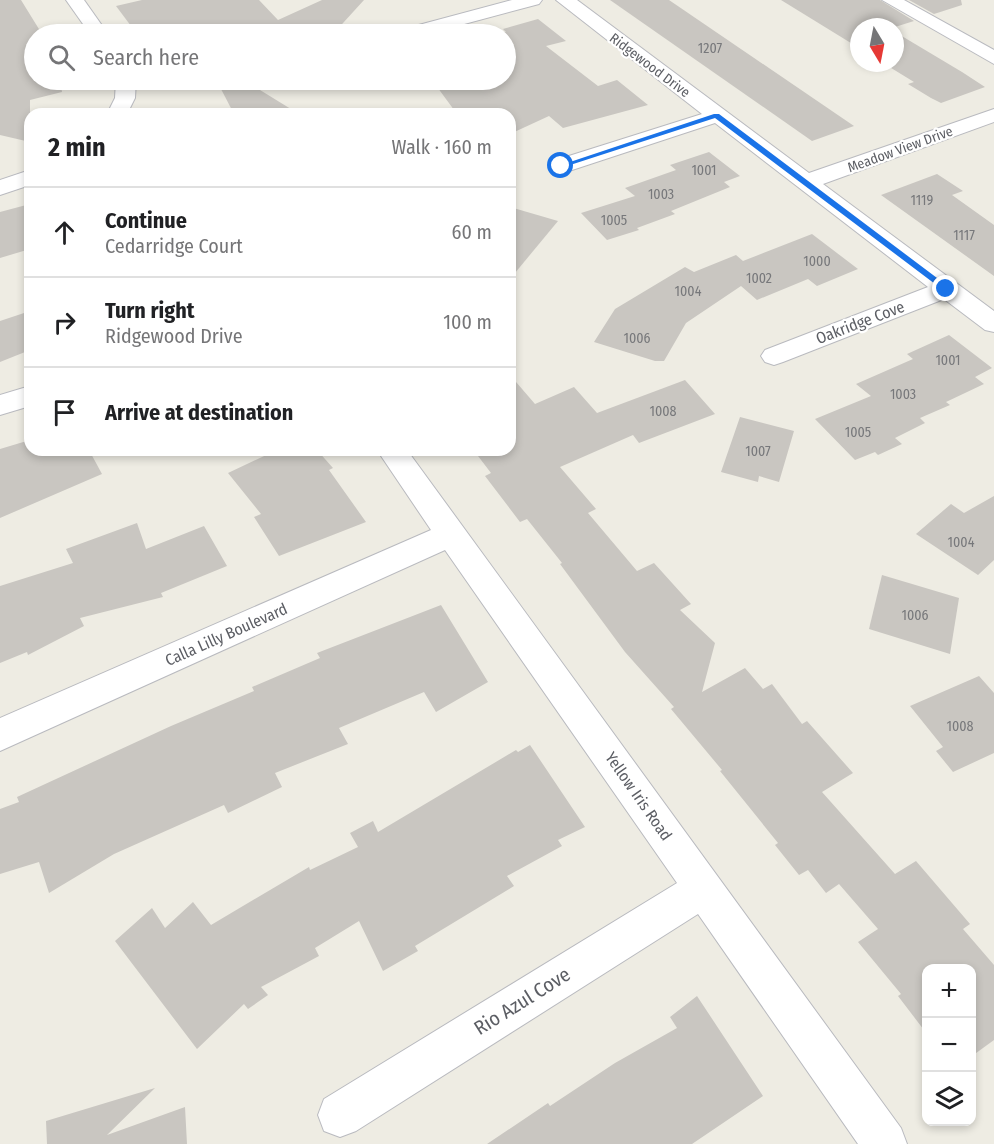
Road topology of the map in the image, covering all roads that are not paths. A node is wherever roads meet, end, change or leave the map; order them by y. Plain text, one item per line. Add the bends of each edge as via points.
1 (75, 0) edge
2 (533, 0) edge
3 (565, 0) edge
4 (891, 0) edge
5 (92, 24) edge
6 (444, 24) edge
7 (994, 58) edge
8 (126, 90) edge
9 (122, 108) edge
10 (994, 115) edge
11 (716, 116) junction
12 (561, 166) dead end
13 (24, 179) edge
14 (806, 182) junction
15 (0, 188) edge
16 (946, 289) junction
17 (994, 324) edge
18 (774, 356) dead end
19 (24, 398) edge
20 (0, 405) edge
21 (395, 456) edge
22 (452, 534) junction
23 (0, 735) edge
24 (704, 888) junction
25 (340, 1115) dead end
26 (885, 1144) edge

1 - 5 street
2 - 6 street
3 - 11 street, Ridgewood Drive
4 - 7 street
8 - 9 street
10 - 14 street, Meadow View Drive
11 - 12 street
11 - 14 street, Ridgewood Drive
13 - 15 street
14 - 16 street, Ridgewood Drive
16 - 17 street, Ridgewood Drive
16 - 18 street, Oakridge Cove
19 - 20 street
21 - 22 street, Yellow Iris Road
22 - 23 street, Calla Lilly Boulevard
22 - 24 street, Yellow Iris Road
24 - 25 street, Rio Azul Cove
24 - 26 street, Yellow Iris Road

